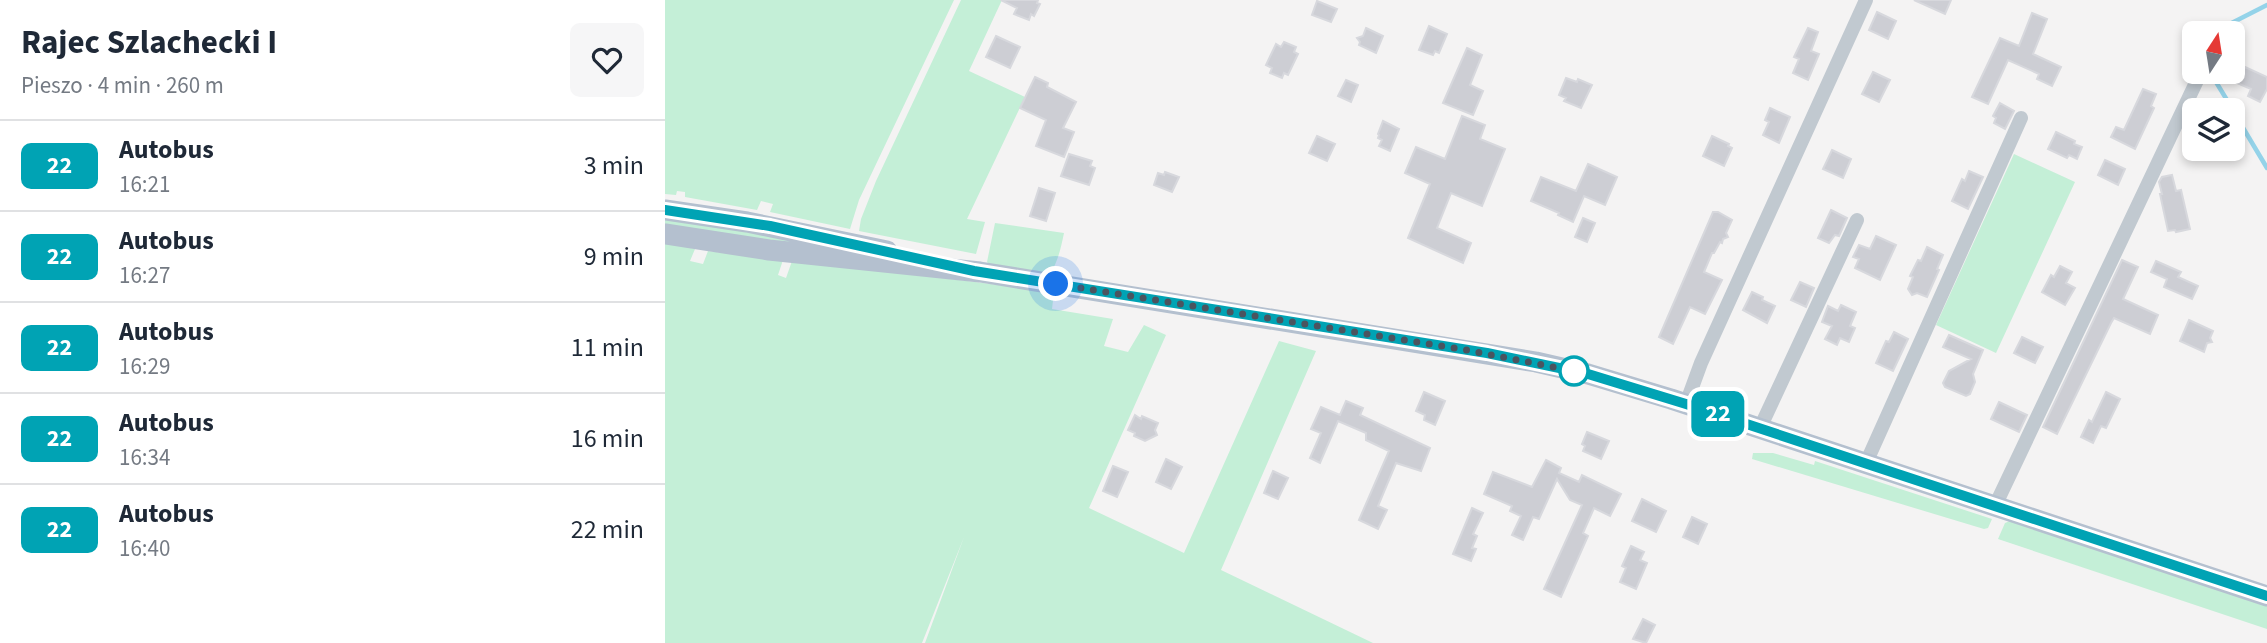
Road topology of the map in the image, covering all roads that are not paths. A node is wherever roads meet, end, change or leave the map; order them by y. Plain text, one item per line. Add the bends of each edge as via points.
1 (1866, 0) edge
2 (2195, 84) edge
3 (2021, 118) dead end
4 (665, 209) edge
5 (1857, 220) dead end
6 (665, 234) edge
7 (974, 271) junction
8 (1686, 404) junction
9 (1760, 428) junction
10 (1865, 463) junction
11 (1995, 506) junction
12 (2267, 596) edge

1 - 8 street
2 - 11 street
3 - 10 street
4 - 7 main road via 784,229
5 - 9 street
6 - 7 main road via 769,250
7 - 8 main road via 1510,357 1588,374
8 - 9 main road
9 - 10 main road
10 - 11 main road
11 - 12 main road

